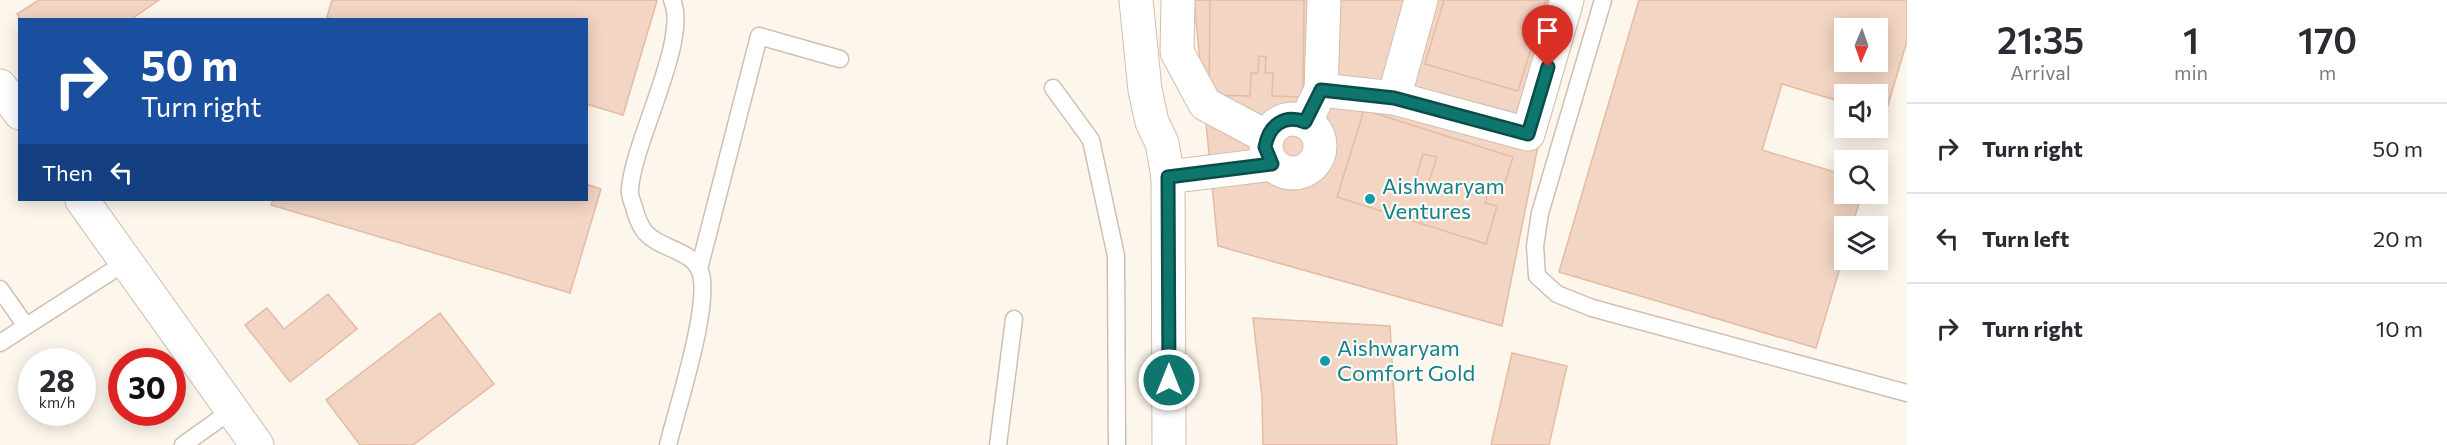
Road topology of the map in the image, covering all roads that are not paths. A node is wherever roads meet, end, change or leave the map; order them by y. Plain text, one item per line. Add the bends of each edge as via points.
1 (672, 0) edge
2 (1136, 0) edge
3 (1178, 0) edge
4 (1324, 0) edge
5 (1421, 0) edge
6 (1567, 0) edge
7 (1604, 0) edge
8 (840, 58) dead end
9 (0, 86) edge
10 (1053, 88) dead end
11 (1321, 90) junction
12 (1394, 98) junction
13 (18, 110) edge
14 (1305, 122) junction
15 (1269, 150) junction
16 (1168, 177) junction
17 (83, 201) edge
18 (126, 262) junction
19 (699, 269) junction
20 (0, 289) edge
21 (1014, 319) dead end
22 (26, 326) junction
23 (0, 343) edge
24 (1907, 393) edge
25 (232, 410) junction
26 (183, 445) edge
27 (257, 445) edge
28 (668, 445) edge
29 (998, 445) edge
30 (1117, 445) edge
31 (1169, 445) edge

1 - 19 lane via 677,9 676,36 629,191 636,217 648,236 683,254
2 - 16 street via 1145,90 1152,122 1162,142
3 - 15 street via 1177,52 1205,104
4 - 11 street
5 - 12 street
6 - 12 street via 1528,134
7 - 24 lane via 1540,213 1535,246 1537,276 1557,294 1592,308
8 - 19 lane via 759,36
9 - 13 street
10 - 30 lane via 1091,140 1116,256
11 - 12 street
11 - 14 street
14 - 15 street via 1297,119 1278,123
14 - 15 street via 1313,127 1320,143 1311,166 1287,173
15 - 16 street
16 - 31 street
17 - 18 street
18 - 22 lane
18 - 25 street
19 - 28 lane via 704,291 700,317
20 - 22 lane
21 - 29 lane
22 - 23 lane
25 - 26 lane
25 - 27 street

